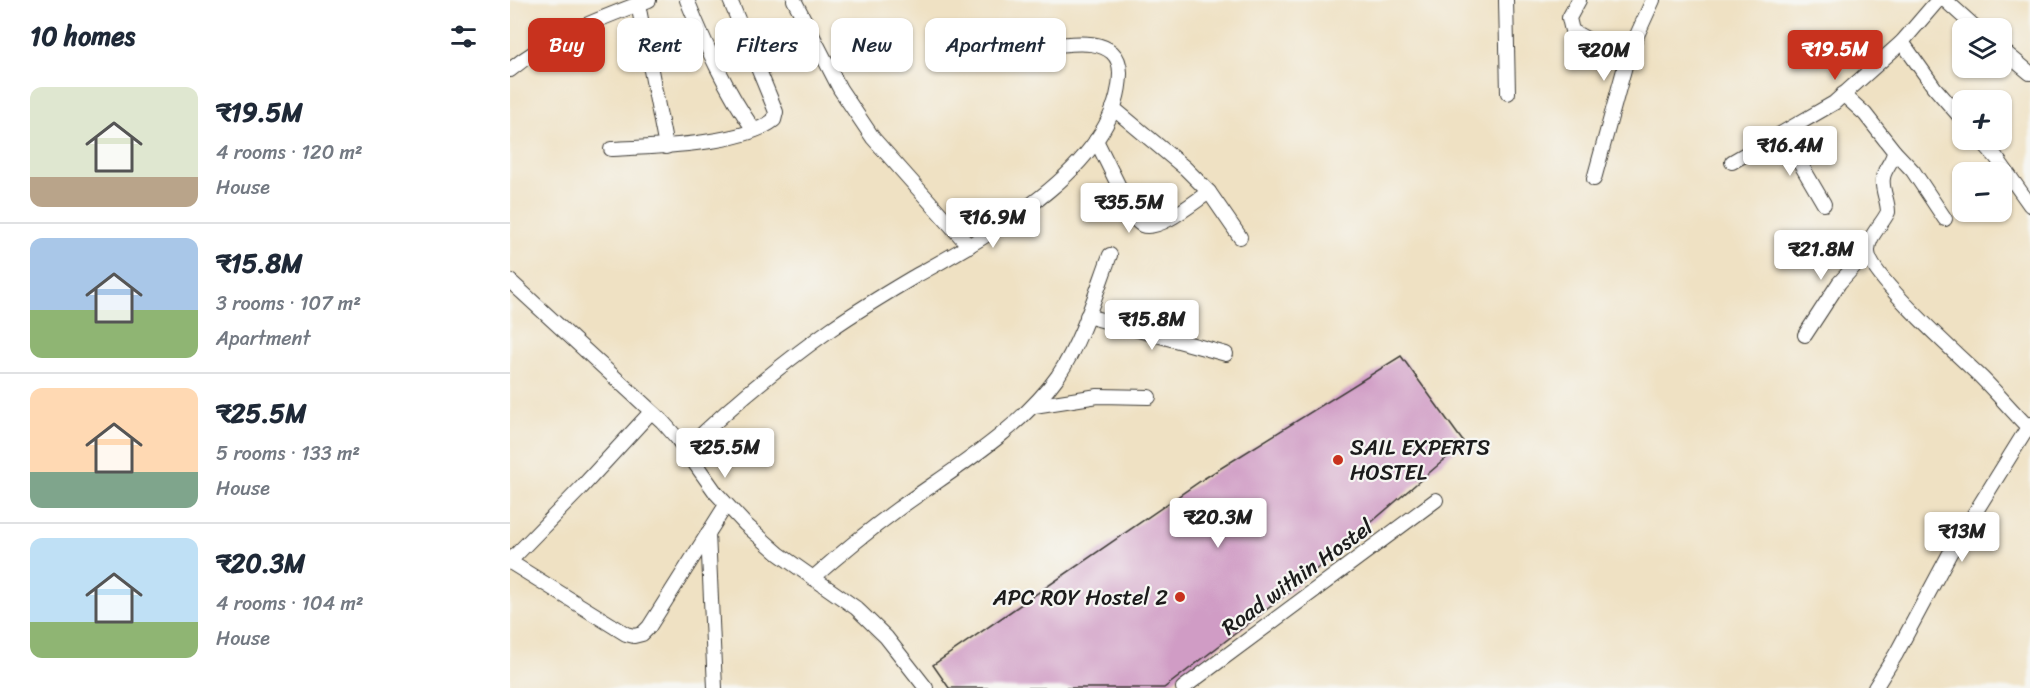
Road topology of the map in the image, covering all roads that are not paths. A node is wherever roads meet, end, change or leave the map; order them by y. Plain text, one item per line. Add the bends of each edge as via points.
1 (687, 0) edge
2 (729, 0) edge
3 (794, 0) edge
4 (1506, 0) edge
5 (1579, 0) edge
6 (1653, 0) edge
7 (1938, 0) edge
8 (1945, 0) edge
9 (644, 2) edge
10 (1965, 18) edge
11 (1902, 42) junction
12 (1066, 44) edge
13 (1628, 55) junction
14 (2012, 58) edge
15 (510, 70) edge
16 (2030, 73) edge
17 (1508, 93) dead end
18 (1843, 94) junction
19 (1113, 108) junction
20 (1952, 108) edge
21 (754, 130) junction
22 (1782, 134) junction
23 (1096, 140) junction
24 (666, 147) junction
25 (611, 149) dead end
26 (1990, 150) edge
27 (1894, 151) junction
28 (1732, 162) dead end
29 (1594, 179) dead end
30 (1209, 192) junction
31 (2029, 203) edge
32 (1824, 204) dead end
33 (1946, 219) dead end
34 (1240, 237) dead end
35 (969, 246) junction
36 (1868, 251) junction
37 (1110, 255) dead end
38 (510, 280) edge
39 (1087, 316) junction
40 (1805, 335) dead end
41 (1226, 354) dead end
42 (1149, 398) dead end
43 (1034, 406) junction
44 (651, 412) junction
45 (2029, 426) edge
46 (685, 451) junction
47 (1436, 501) dead end
48 (726, 505) junction
49 (708, 533) junction
50 (510, 561) edge
51 (813, 578) junction
52 (715, 688) edge
53 (926, 688) edge
54 (1182, 688) edge
55 (1875, 688) edge

1 - 21 street via 725,87
2 - 21 street via 776,112 771,122
3 - 35 street via 840,89 873,138
4 - 17 street
5 - 13 street via 1569,18 1572,31
6 - 13 street
7 - 11 street
8 - 10 street
9 - 15 street via 578,28 530,53
9 - 24 street
11 - 18 street
11 - 20 street
12 - 19 street via 1097,45 1113,51 1121,63 1120,86
13 - 29 street
14 - 16 street
18 - 22 street
18 - 27 street via 1865,114
19 - 23 street
19 - 30 street
21 - 24 street
22 - 28 street
22 - 32 street
23 - 30 street via 1135,219 1143,225 1155,225 1174,216
23 - 35 street via 1052,189
24 - 25 street
26 - 31 street
27 - 33 street via 1914,171
27 - 36 street via 1882,180 1888,212
30 - 34 street
35 - 46 street via 832,329 722,415
36 - 40 street via 1839,283
36 - 45 street via 1877,271 1919,319
37 - 39 street
38 - 44 street
39 - 41 street
39 - 43 street via 1059,375
42 - 43 street via 1098,396
43 - 51 street
44 - 46 street
44 - 50 street
45 - 55 street via 1950,553
46 - 48 street
47 - 54 street, Road within Hostel
48 - 49 street
48 - 51 street via 779,554
49 - 50 street via 649,627 634,636 586,611
49 - 52 street
51 - 53 street via 856,608 886,637

